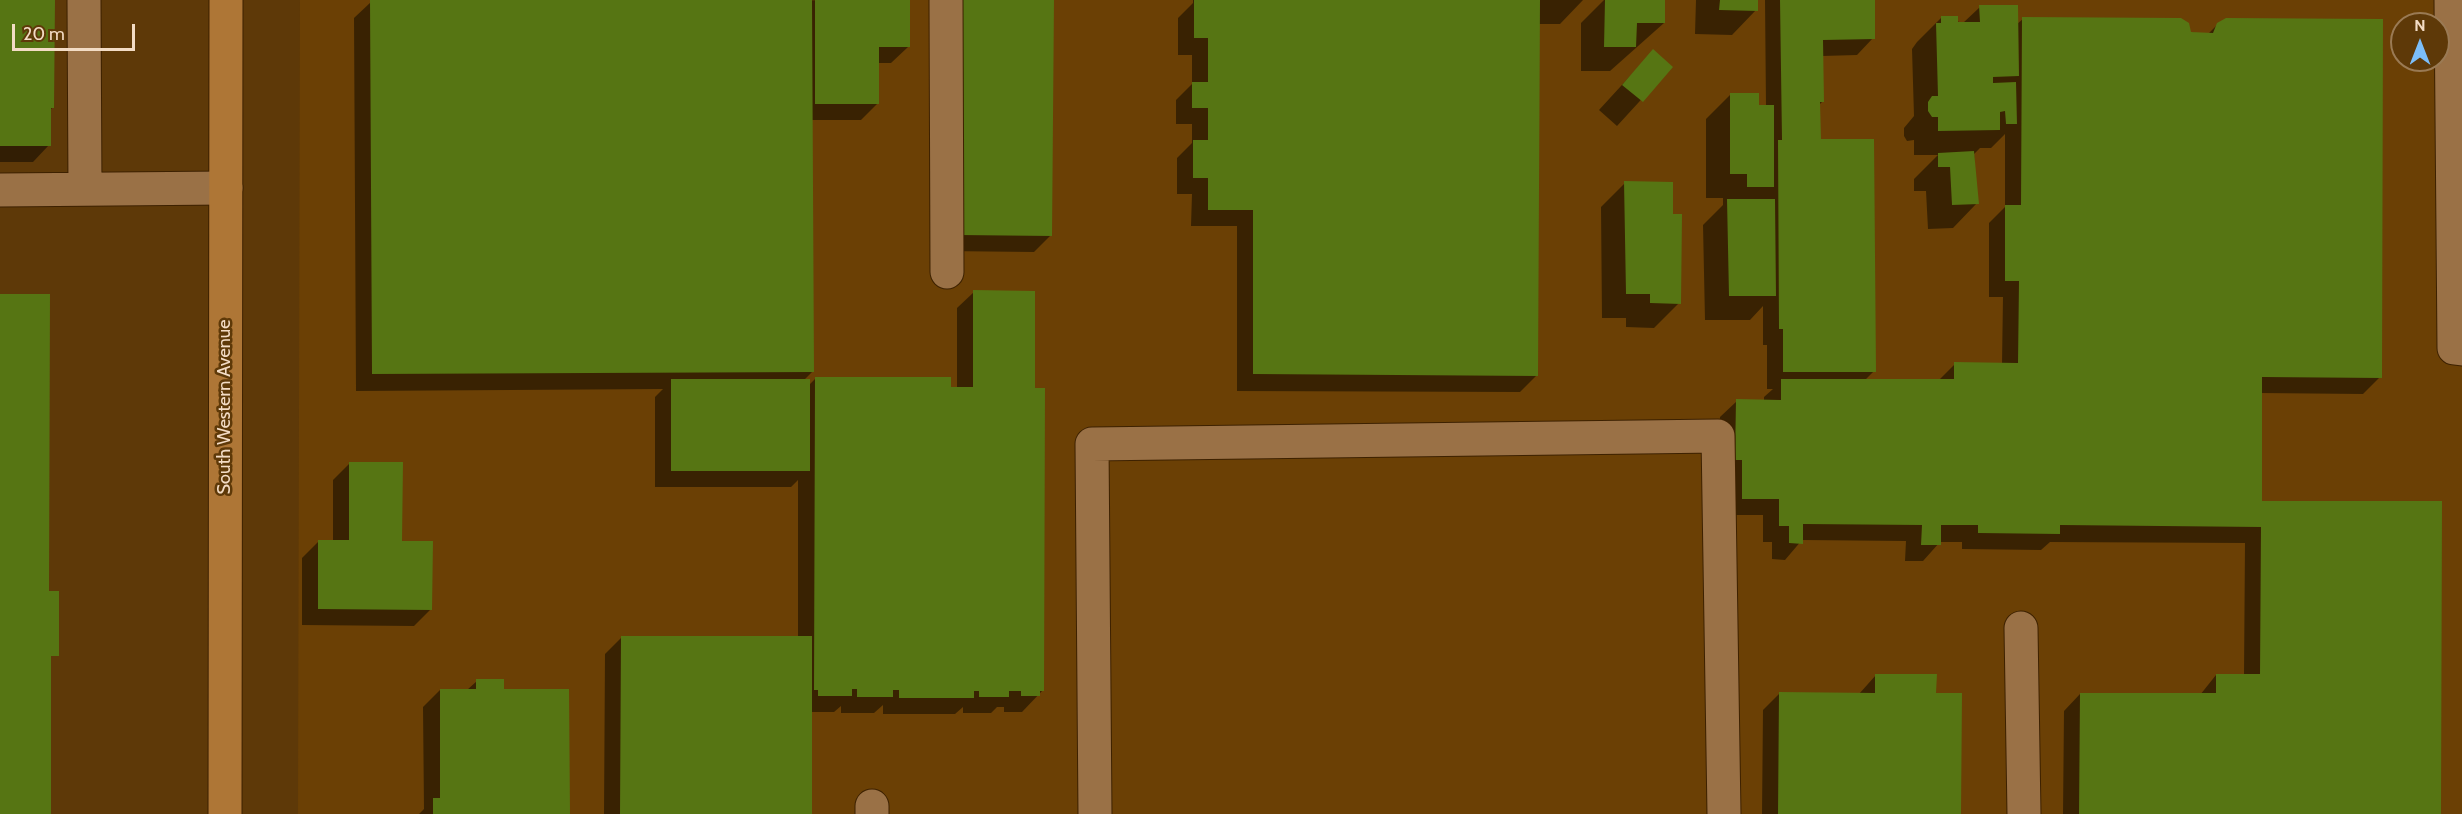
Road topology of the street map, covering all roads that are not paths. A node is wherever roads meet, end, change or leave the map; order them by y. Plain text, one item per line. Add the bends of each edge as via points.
1 (84, 0) edge
2 (226, 0) edge
3 (946, 0) edge
4 (2451, 0) edge
5 (226, 188) junction
6 (84, 189) junction
7 (0, 190) edge
8 (947, 272) dead end
9 (2462, 349) edge
10 (2021, 628) dead end
11 (225, 814) edge
12 (1095, 814) edge
13 (1724, 814) edge
14 (2024, 814) edge

1 - 6 lane
2 - 5 main road, South Western Avenue
3 - 8 lane
4 - 9 lane via 2454,348
5 - 6 lane
5 - 11 main road, South Western Avenue
6 - 7 lane
10 - 14 lane
12 - 13 lane via 1092,444 1718,436

